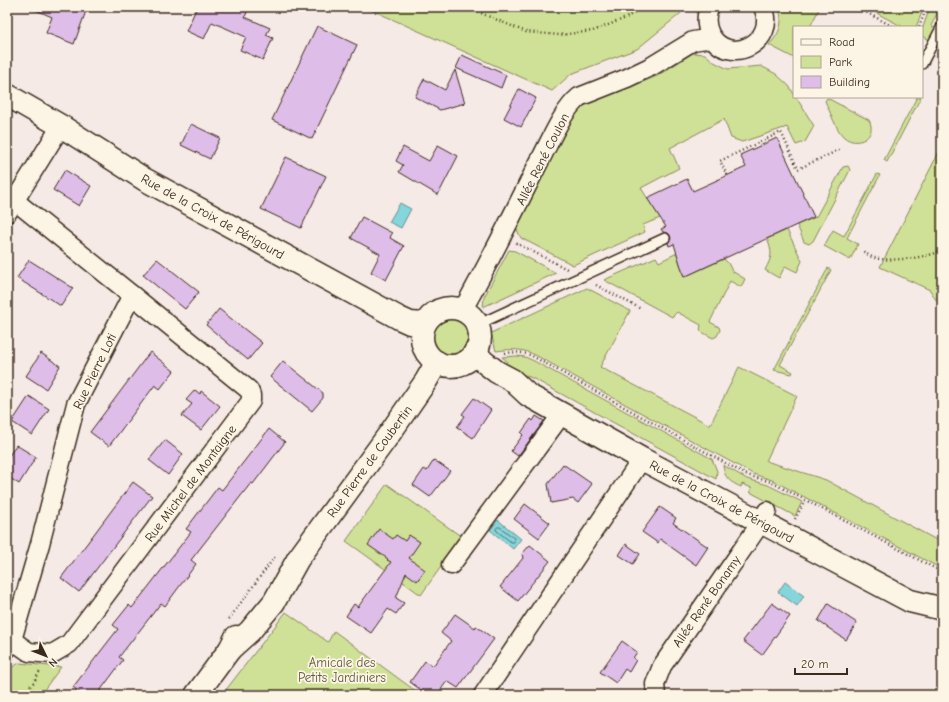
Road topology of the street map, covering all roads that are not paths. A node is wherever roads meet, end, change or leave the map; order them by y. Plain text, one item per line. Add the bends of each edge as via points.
1 (710, 7) edge
2 (763, 7) edge
3 (942, 26) edge
4 (712, 38) junction
5 (923, 62) edge
6 (7, 95) edge
7 (61, 126) junction
8 (11, 207) edge
9 (665, 238) dead end
10 (132, 294) junction
11 (460, 309) junction
12 (424, 324) junction
13 (477, 325) junction
14 (475, 352) junction
15 (437, 362) junction
16 (512, 380) junction
17 (562, 414) junction
18 (642, 459) junction
19 (764, 516) junction
20 (451, 565) dead end
21 (941, 608) edge
22 (9, 641) edge
23 (196, 695) edge
24 (483, 695) edge
25 (656, 695) edge

1 - 4 street via 706,20
2 - 4 street via 766,22 764,33 749,47 729,49
3 - 5 lane
4 - 11 street, Allée René Coulon via 693,41 646,69 574,101 568,108 467,302
6 - 7 street, Rue de la Croix de Périgourd
7 - 8 street
7 - 12 street, Rue de la Croix de Périgourd via 144,179 253,239 399,318 410,323
8 - 10 street
9 - 13 lane
10 - 22 street, Rue Pierre Loti via 76,404 40,544
10 - 22 street, Rue Michel de Montaigne via 249,390 251,401 69,644 52,654 29,652
11 - 12 street via 439,310
11 - 13 street via 470,315
12 - 15 street via 423,343 428,354
13 - 14 street via 480,334
14 - 15 street via 468,360 457,365
14 - 16 street, Rue de la Croix de Périgourd via 497,372
15 - 23 street, Rue Pierre de Coubertin via 404,413 298,559 259,601 230,649
16 - 17 street, Rue de la Croix de Périgourd via 528,395
16 - 19 street, Rue de la Croix de Périgourd via 532,382
17 - 18 street, Rue de la Croix de Périgourd
17 - 20 street
18 - 19 street, Rue de la Croix de Périgourd
18 - 24 street
19 - 21 street, Rue de la Croix de Périgourd via 910,601
19 - 25 street, Allée René Bonamy via 662,666 655,684

